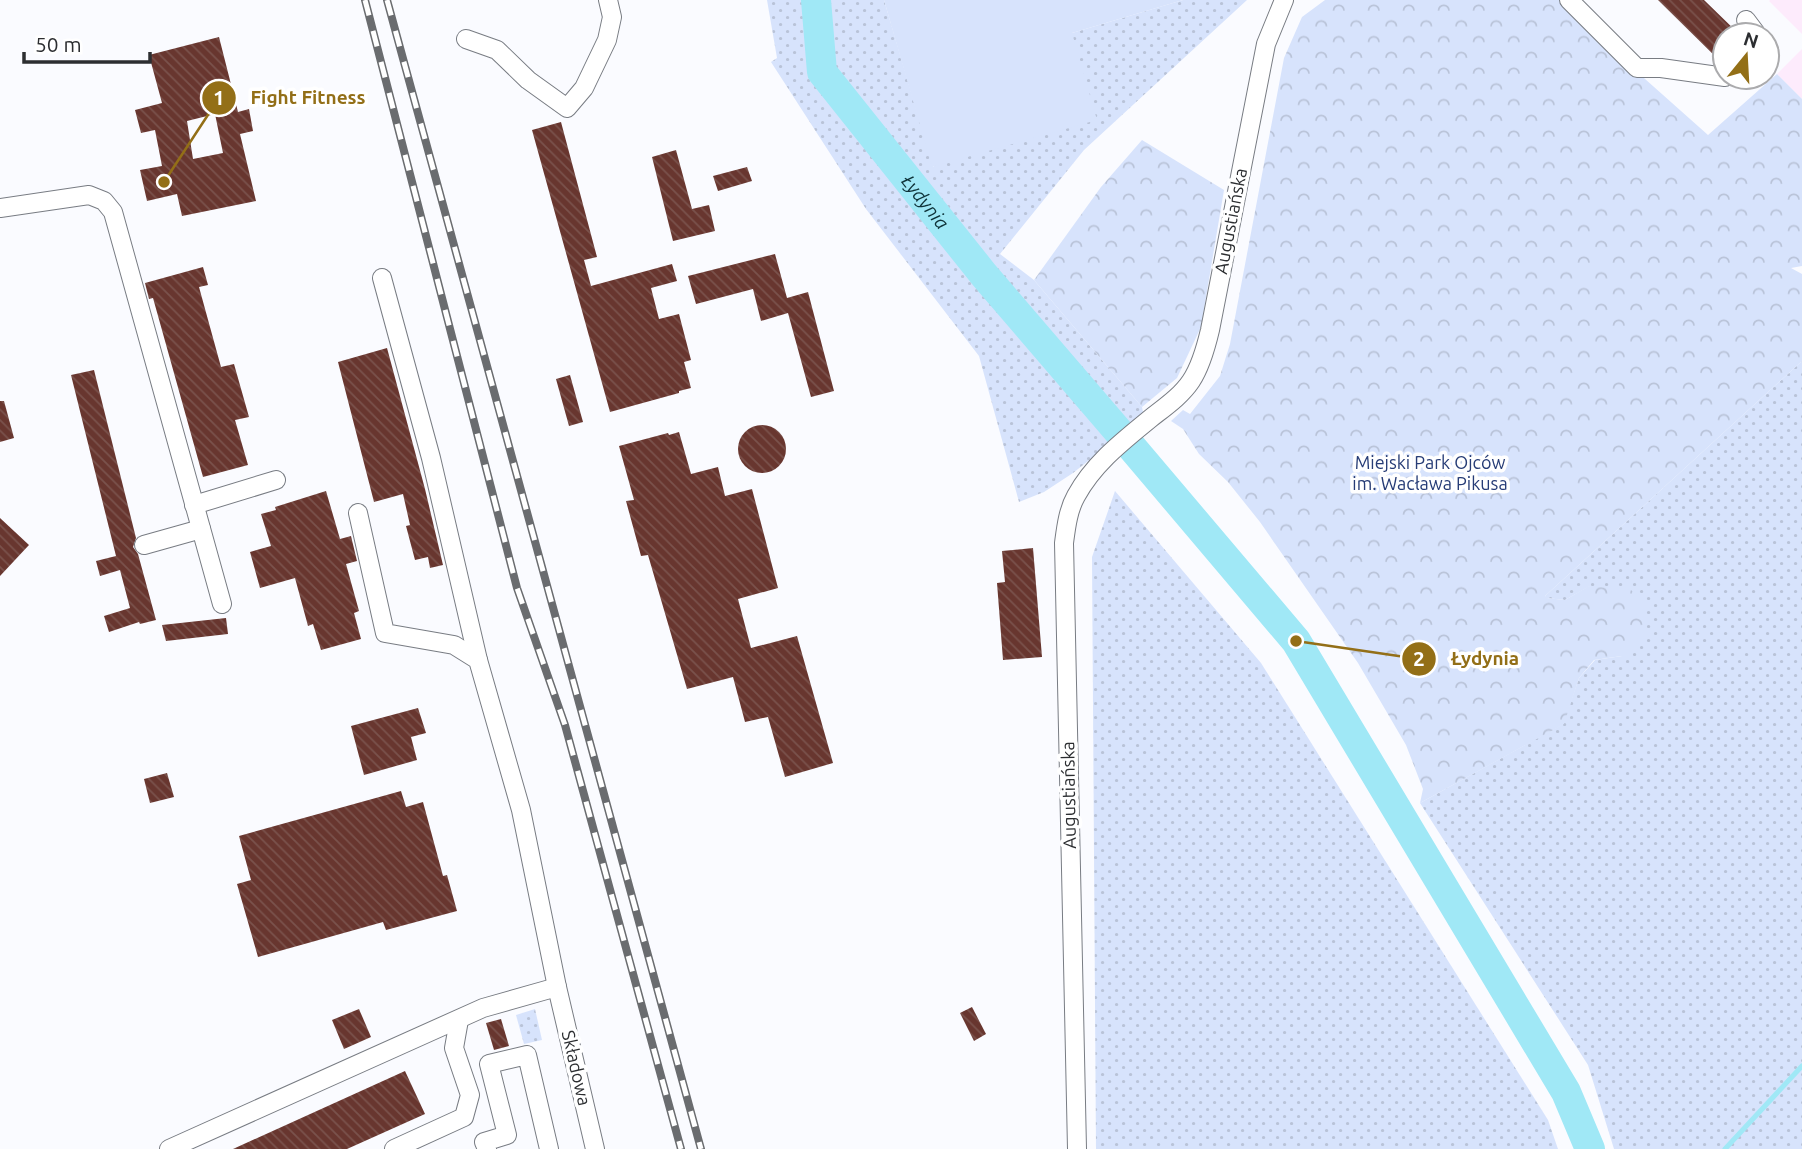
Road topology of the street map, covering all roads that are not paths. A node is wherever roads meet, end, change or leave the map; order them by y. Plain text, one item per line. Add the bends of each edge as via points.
1 (608, 0) edge
2 (1284, 0) edge
3 (1569, 0) edge
4 (466, 38) dead end
5 (1711, 75) edge
6 (0, 208) edge
7 (382, 278) dead end
8 (276, 480) dead end
9 (194, 505) junction
10 (358, 513) dead end
11 (201, 529) junction
12 (144, 545) dead end
13 (222, 604) dead end
14 (478, 660) junction
15 (557, 987) junction
16 (459, 1020) junction
17 (169, 1149) edge
18 (394, 1149) edge
19 (487, 1149) edge
20 (549, 1149) edge
21 (595, 1149) edge
22 (1077, 1149) edge

1 - 4 street via 612,17 607,40 584,88 567,108 497,50
2 - 22 street, Augustiańska via 1266,44 1204,353 1192,380 1094,469 1075,497 1067,522
3 - 5 street via 1637,68
6 - 9 street via 89,195 104,201 113,212
7 - 14 street, Składowa via 431,458
8 - 9 street
9 - 11 street
10 - 14 street via 385,633 454,645
11 - 12 street
11 - 13 street
14 - 15 street, Składowa via 521,810
15 - 16 street via 483,1008
15 - 21 street, Składowa
16 - 17 street
16 - 18 street via 454,1048 470,1095 464,1117
19 - 20 street via 484,1142 507,1135 489,1064 527,1055

